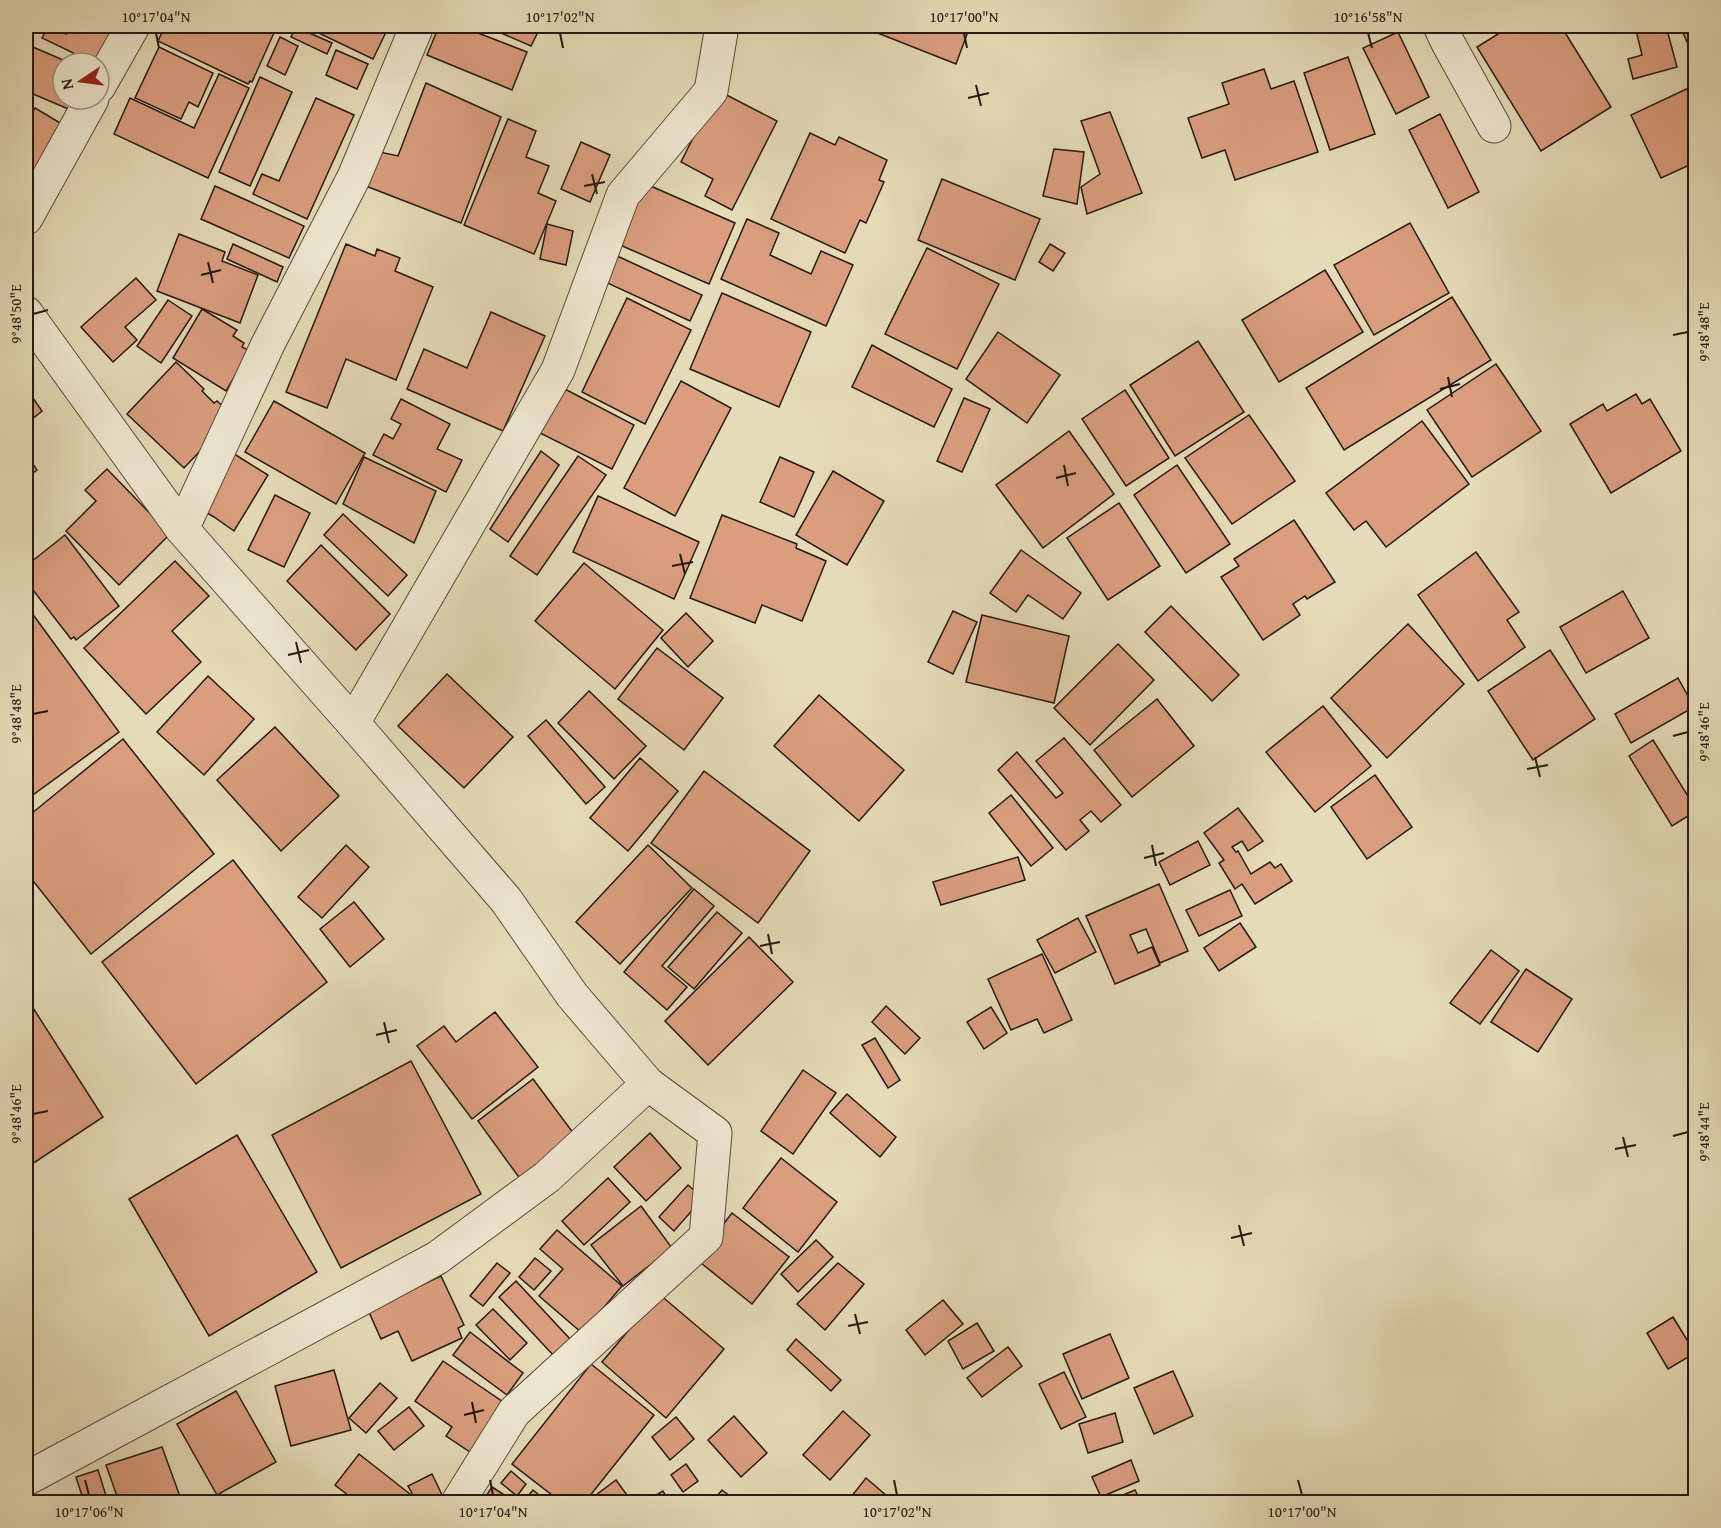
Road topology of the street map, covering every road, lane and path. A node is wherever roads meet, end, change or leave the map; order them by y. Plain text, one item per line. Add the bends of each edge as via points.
1 (133, 26) edge
2 (417, 26) edge
3 (722, 26) edge
4 (1440, 26) edge
5 (111, 65) edge
6 (85, 111) edge
7 (1494, 126) dead end
8 (26, 218) edge
9 (26, 313) edge
10 (182, 529) junction
11 (353, 723) junction
12 (648, 1084) junction
13 (26, 1479) edge
14 (459, 1503) edge

1 - 5 street
2 - 10 street via 354,177 268,344
3 - 11 street via 711,92 623,195 558,370
4 - 7 street
6 - 8 street
9 - 10 street
10 - 11 street
11 - 12 street via 506,900 572,996
12 - 13 street via 547,1177 436,1258
12 - 14 street via 715,1132 706,1237 514,1412

